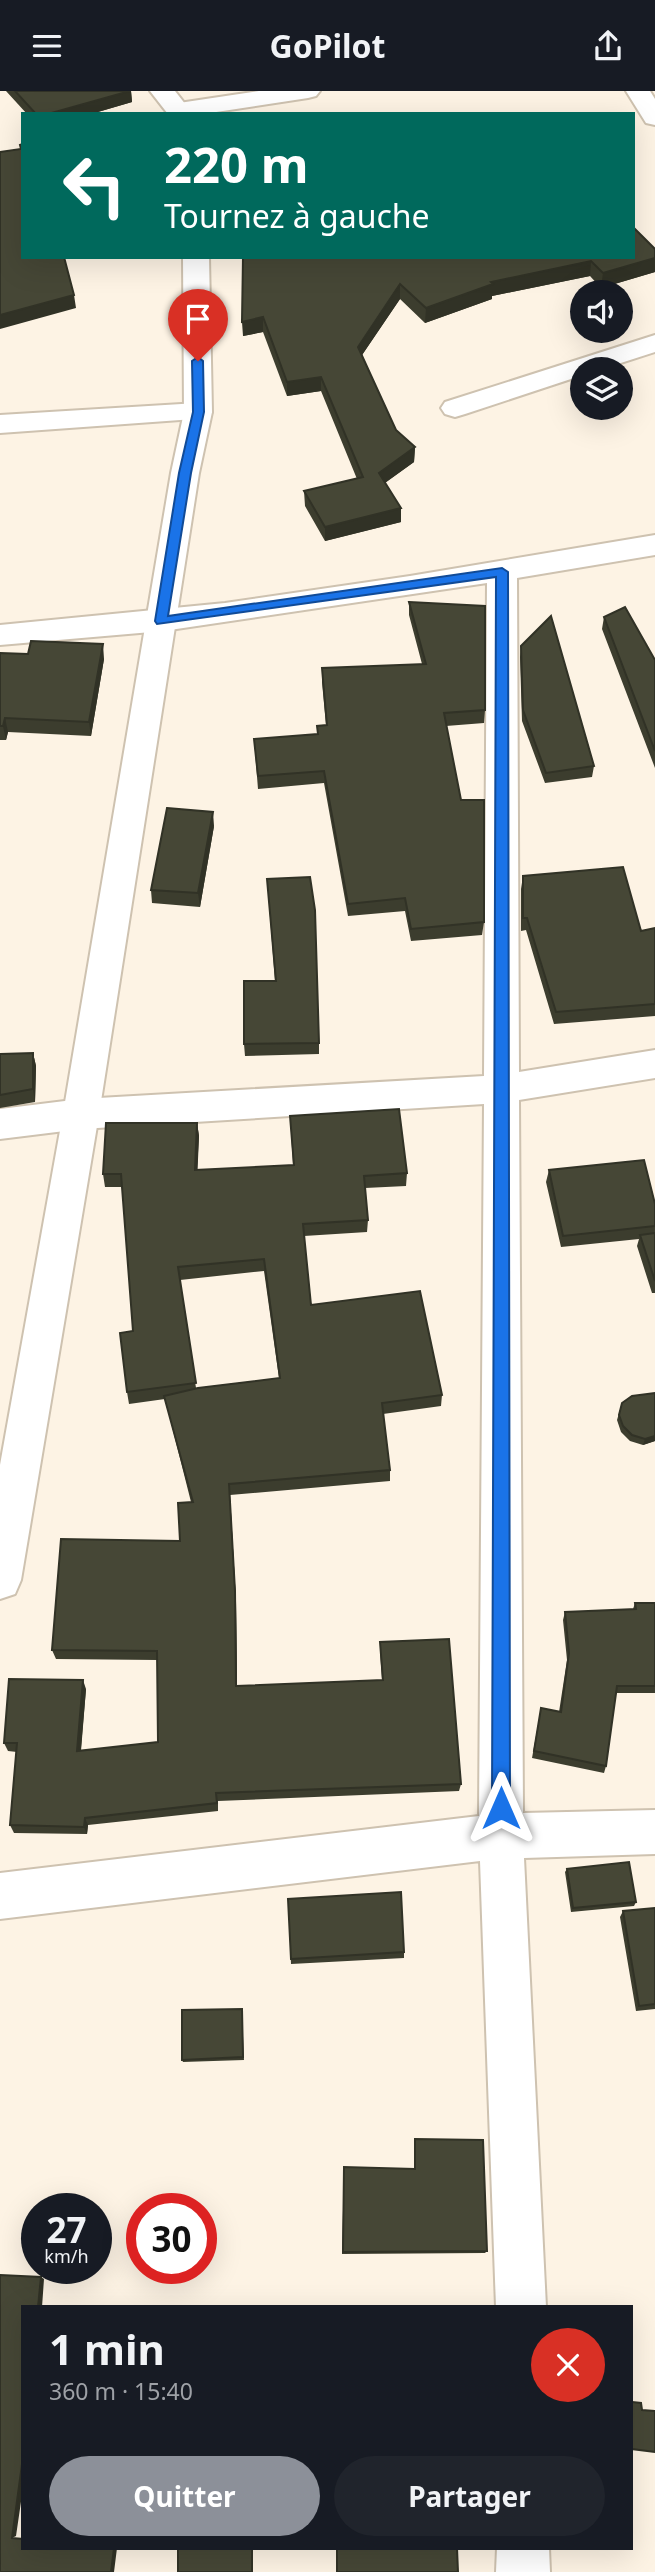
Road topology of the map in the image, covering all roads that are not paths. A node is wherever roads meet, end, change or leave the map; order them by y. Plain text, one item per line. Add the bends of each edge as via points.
1 (162, 91) edge
2 (308, 91) edge
3 (638, 91) edge
4 (180, 112) edge
5 (655, 118) edge
6 (195, 259) edge
7 (655, 343) edge
8 (455, 408) dead end
9 (198, 412) junction
10 (0, 424) edge
11 (655, 545) edge
12 (502, 572) junction
13 (161, 621) junction
14 (0, 635) edge
15 (655, 1065) edge
16 (501, 1089) junction
17 (81, 1114) junction
18 (0, 1124) edge
19 (0, 1580) edge
20 (655, 1832) edge
21 (501, 1836) junction
22 (0, 1896) edge
23 (521, 2305) edge
24 (523, 2550) edge
25 (523, 2572) edge

1 - 4 street
2 - 4 street
3 - 5 street
6 - 9 street
7 - 8 street
9 - 10 street
9 - 13 street
11 - 12 street
12 - 13 street
12 - 16 street
13 - 14 street
13 - 17 street
15 - 16 street
16 - 17 street
16 - 21 street
17 - 18 street
17 - 19 street
20 - 21 street
21 - 22 street
21 - 23 street
24 - 25 street

